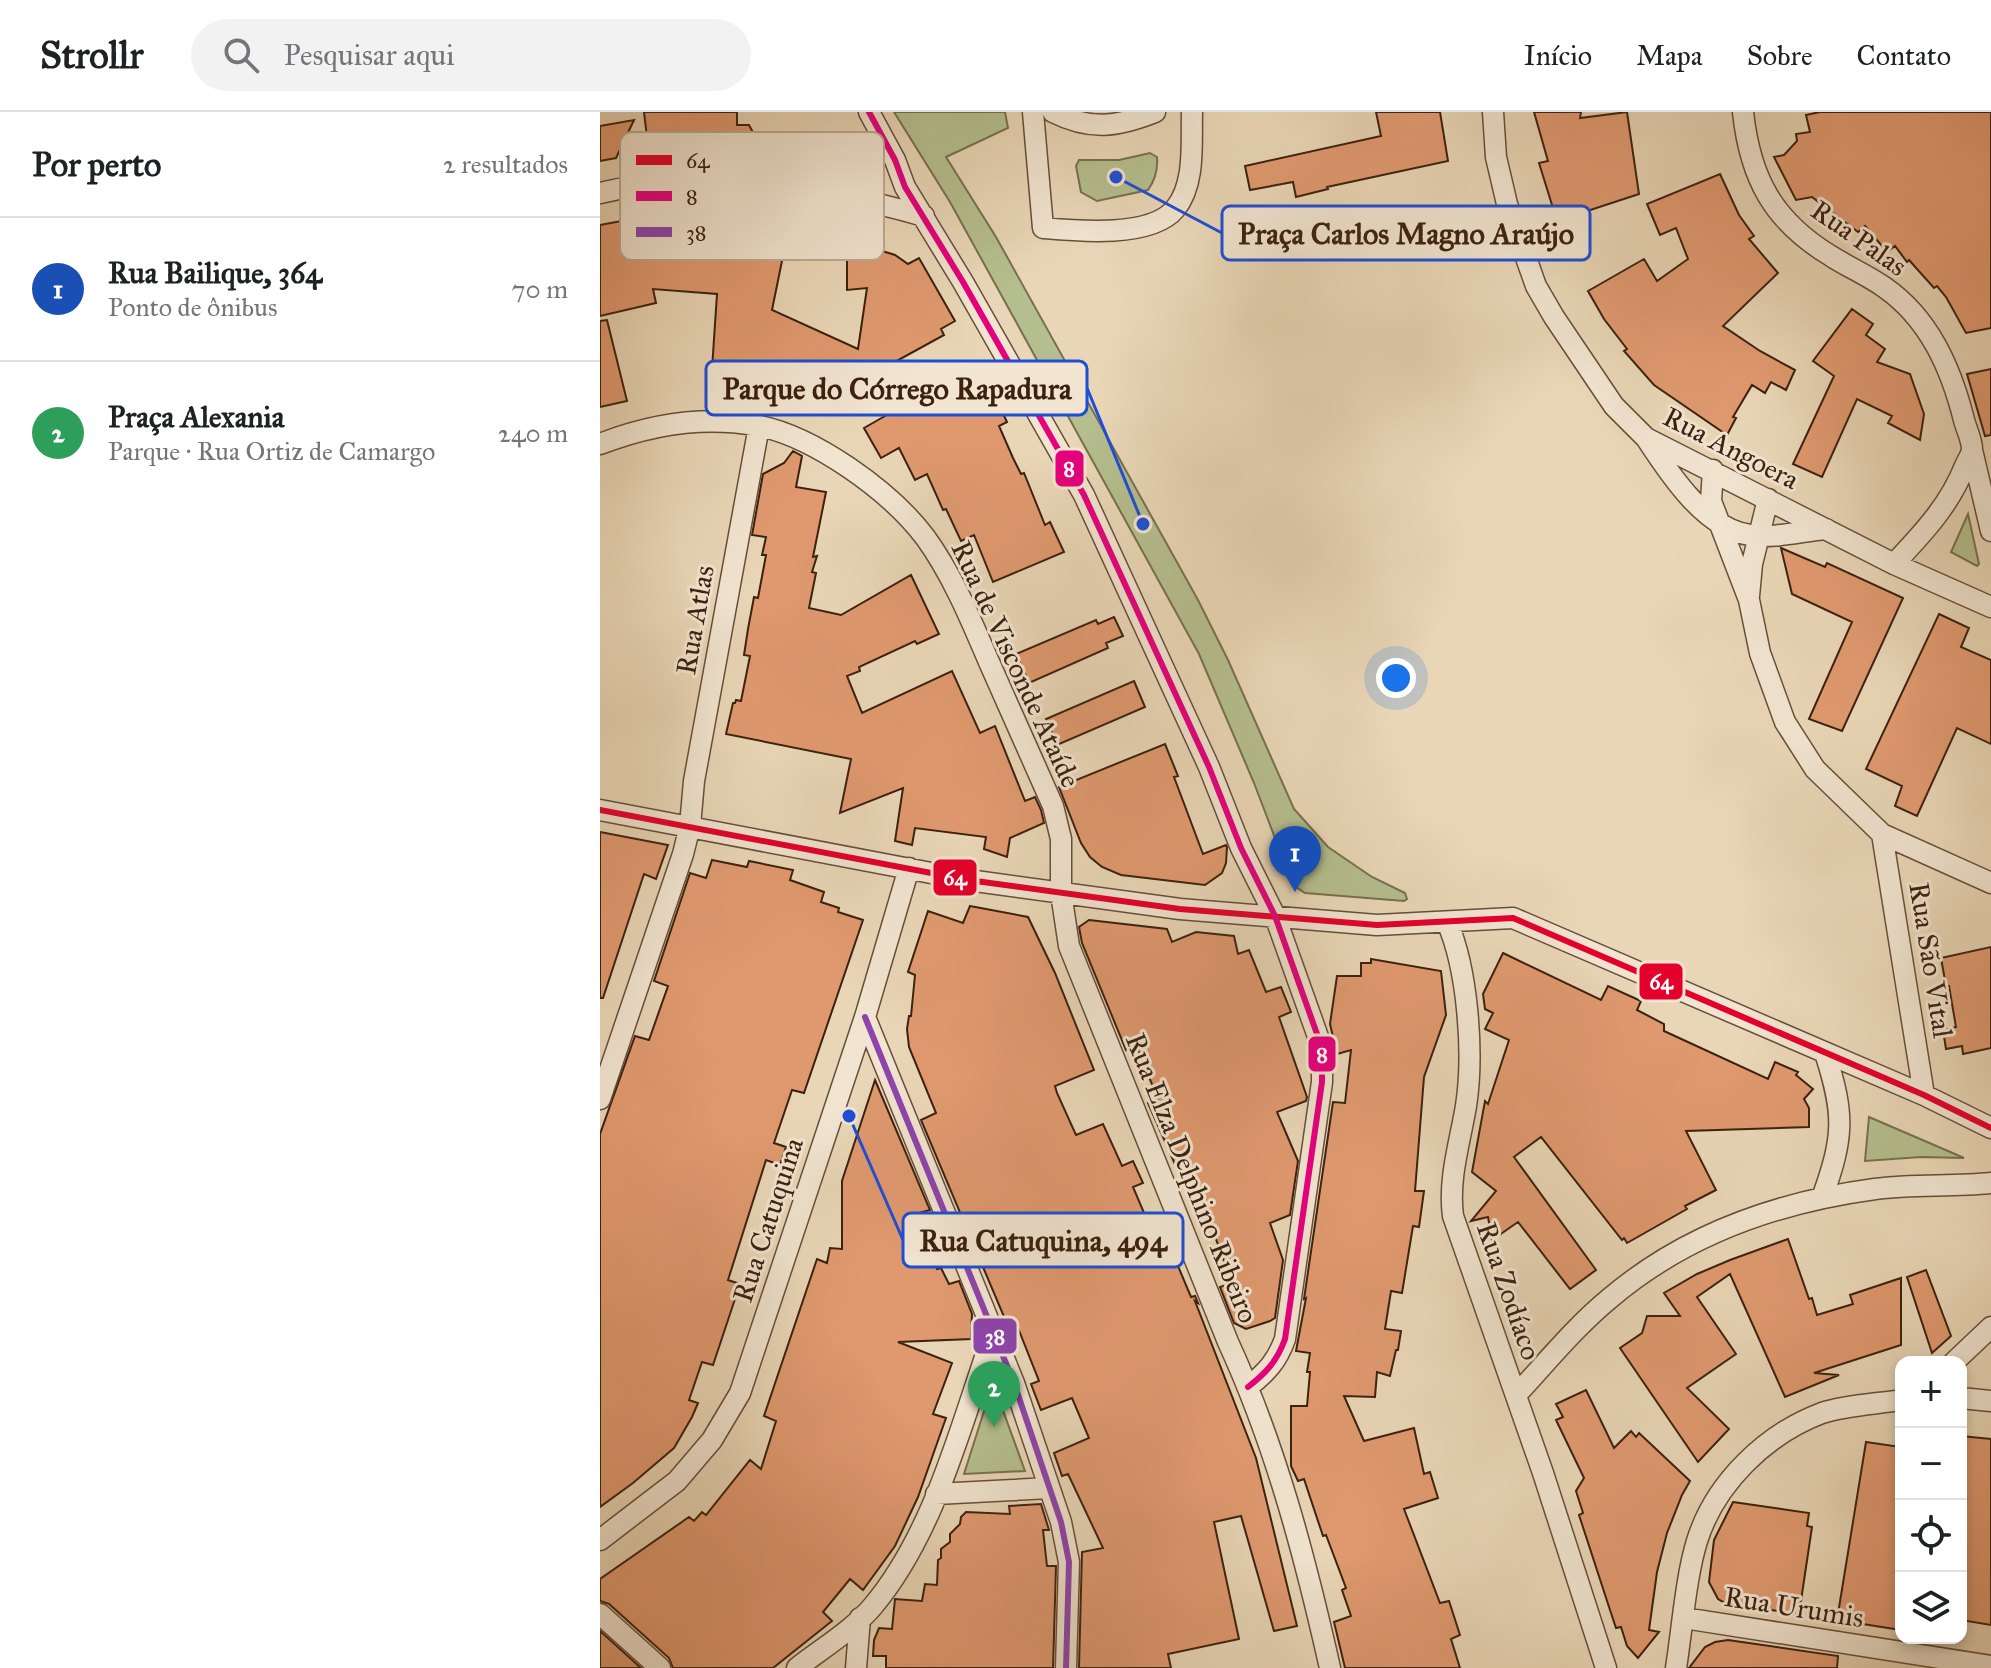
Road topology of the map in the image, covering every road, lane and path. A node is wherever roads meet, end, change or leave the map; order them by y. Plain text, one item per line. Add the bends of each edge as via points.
1 (869, 112) edge
2 (1033, 112) edge
3 (1053, 112) edge
4 (1155, 112) edge
5 (1192, 112) edge
6 (1493, 112) edge
7 (1743, 112) edge
8 (880, 132) edge
9 (884, 140) edge
10 (620, 190) edge
11 (600, 193) edge
12 (884, 205) edge
13 (924, 216) junction
14 (759, 426) junction
15 (1646, 438) junction
16 (600, 444) edge
17 (1972, 450) junction
18 (1713, 470) junction
19 (1768, 499) junction
20 (1717, 521) junction
21 (1826, 529) junction
22 (1991, 531) edge
23 (1759, 535) junction
24 (1894, 564) junction
25 (1749, 600) junction
26 (1991, 607) edge
27 (600, 810) edge
28 (690, 826) junction
29 (1882, 834) junction
30 (909, 868) junction
31 (1991, 883) edge
32 (1061, 893) junction
33 (1275, 916) junction
34 (1447, 922) junction
35 (865, 1017) junction
36 (1825, 1053) junction
37 (1924, 1095) junction
38 (600, 1099) edge
39 (1991, 1128) edge
40 (1991, 1183) edge
41 (1822, 1198) junction
42 (1991, 1327) edge
43 (993, 1334) junction
44 (1960, 1356) edge
45 (1248, 1387) junction
46 (1516, 1395) junction
47 (1967, 1399) edge
48 (1895, 1401) edge
49 (1991, 1401) edge
50 (1049, 1488) junction
51 (936, 1494) junction
52 (600, 1540) edge
53 (600, 1614) edge
54 (860, 1618) junction
55 (1684, 1618) junction
56 (1991, 1666) edge
57 (660, 1668) edge
58 (797, 1668) edge
59 (856, 1668) edge
60 (1066, 1668) edge
61 (1330, 1668) edge
62 (1606, 1668) edge
63 (1676, 1668) edge

1 - 8 street
2 - 5 street via 1043,228 1092,233 1130,229 1175,209 1191,163
3 - 4 street via 1093,126
6 - 15 street, Rua Angoera via 1496,157 1536,286 1614,406
7 - 17 street, Rua Palas via 1753,167 1791,226 1885,287 1935,342 1952,379
9 - 13 street
10 - 11 street
12 - 13 street
13 - 33 street via 1084,495
14 - 16 street, Rua de Visconde Ataíde via 659,426
14 - 28 street, Rua Atlas
14 - 32 street, Rua de Visconde Ataíde via 848,467 881,490 925,538 970,619 1053,806 1061,839
15 - 18 street, Rua Angoera
15 - 20 street via 1676,484
17 - 22 street, Rua Palas
17 - 24 street via 1954,493
18 - 19 street, Rua Angoera
18 - 20 street via 1711,501
19 - 21 street, Rua Angoera
19 - 23 street
20 - 23 street
20 - 25 street
21 - 23 street
21 - 24 street, Rua Angoera
23 - 25 street
24 - 26 street, Rua Angoera
25 - 29 street via 1760,653 1785,722 1815,769
27 - 28 street
28 - 30 street
28 - 38 street, Rua Atlas
29 - 31 street
29 - 37 street, Rua São Vital
30 - 32 street
30 - 35 street, Rua Catuquina
32 - 33 street
32 - 45 street, Rua Elza Delphino Ribeiro via 1069,946
33 - 34 street via 1377,925
33 - 45 street via 1324,1061 1285,1339 1269,1371
34 - 36 street via 1498,918 1528,923
34 - 46 street, Rua Zodíaco via 1459,958 1469,1051 1453,1216
35 - 43 street
35 - 52 street, Rua Catuquina via 740,1393 712,1440 677,1481
36 - 37 street
36 - 41 street via 1841,1115
37 - 39 street
40 - 41 street via 1878,1189
41 - 46 street via 1766,1213 1676,1250 1607,1300
42 - 44 street
43 - 50 street
43 - 51 street
45 - 61 street, Rua Elza Delphino Ribeiro via 1291,1509
46 - 62 street, Rua Zodíaco
47 - 49 street
48 - 55 street via 1824,1412 1792,1427 1739,1470 1721,1490 1697,1541
50 - 51 street
50 - 60 street via 1069,1562
51 - 54 street via 916,1541
53 - 57 street
54 - 58 street
54 - 59 street
55 - 56 street, Rua Urumis
55 - 63 street

